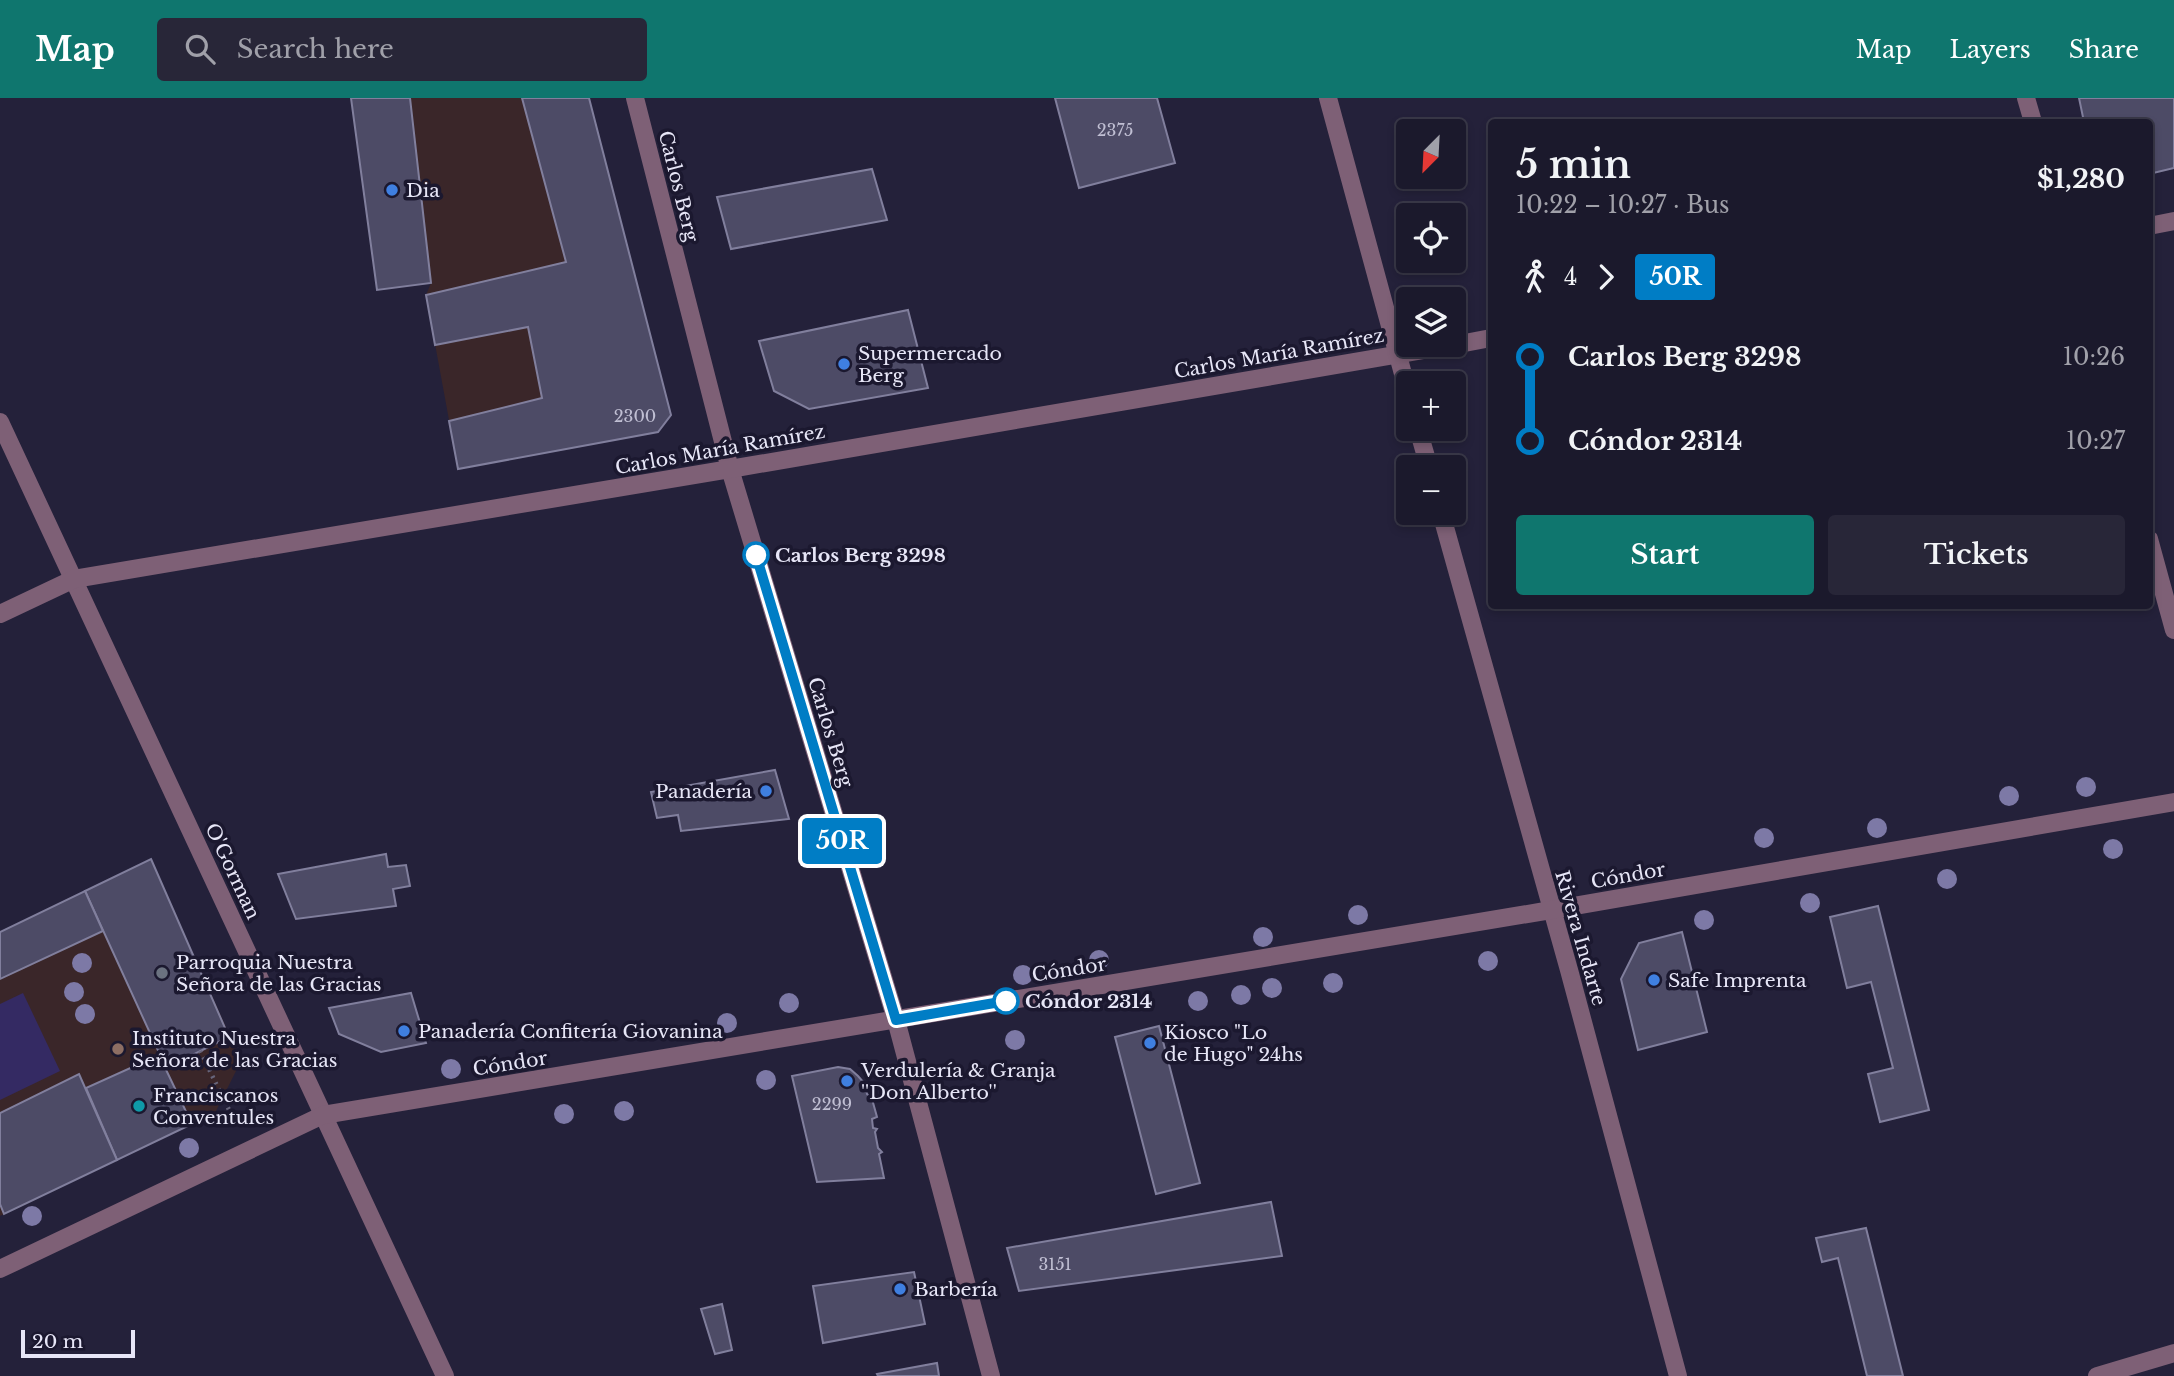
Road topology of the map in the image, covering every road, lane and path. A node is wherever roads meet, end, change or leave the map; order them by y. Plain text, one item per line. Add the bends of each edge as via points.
1 (635, 98) edge
2 (1328, 98) edge
3 (2026, 98) edge
4 (2032, 119) edge
5 (2174, 221) edge
6 (2153, 225) edge
7 (1488, 339) edge
8 (1466, 343) edge
9 (1396, 350) edge
10 (1396, 354) edge
11 (0, 422) edge
12 (730, 469) junction
13 (1444, 525) edge
14 (2153, 554) edge
15 (74, 579) junction
16 (0, 614) edge
17 (2174, 630) edge
18 (2174, 802) edge
19 (1551, 910) junction
20 (896, 1020) junction
21 (200, 1051) dead end
22 (323, 1115) junction
23 (249, 1150) junction
24 (0, 1269) edge
25 (2174, 1353) edge
26 (445, 1376) edge
27 (991, 1376) edge
28 (1678, 1376) edge
29 (2097, 1376) edge

1 - 12 street, Carlos Berg
2 - 9 street
3 - 4 street
5 - 6 street
7 - 8 street, Carlos María Ramírez
10 - 12 street, Carlos María Ramírez
11 - 15 street, O'Gorman
12 - 15 street, Carlos María Ramírez
12 - 20 street, Carlos Berg
13 - 19 street, Rivera Indarte
14 - 17 street
15 - 16 street, Carlos María Ramírez
15 - 22 street, O'Gorman
18 - 19 street, Cóndor
19 - 20 street, Cóndor
19 - 28 street, Rivera Indarte
20 - 22 street, Cóndor
20 - 27 street, Carlos Berg
21 - 23 path
22 - 23 street, Cóndor
22 - 26 street, O'Gorman
23 - 24 street, Cóndor
25 - 29 street

